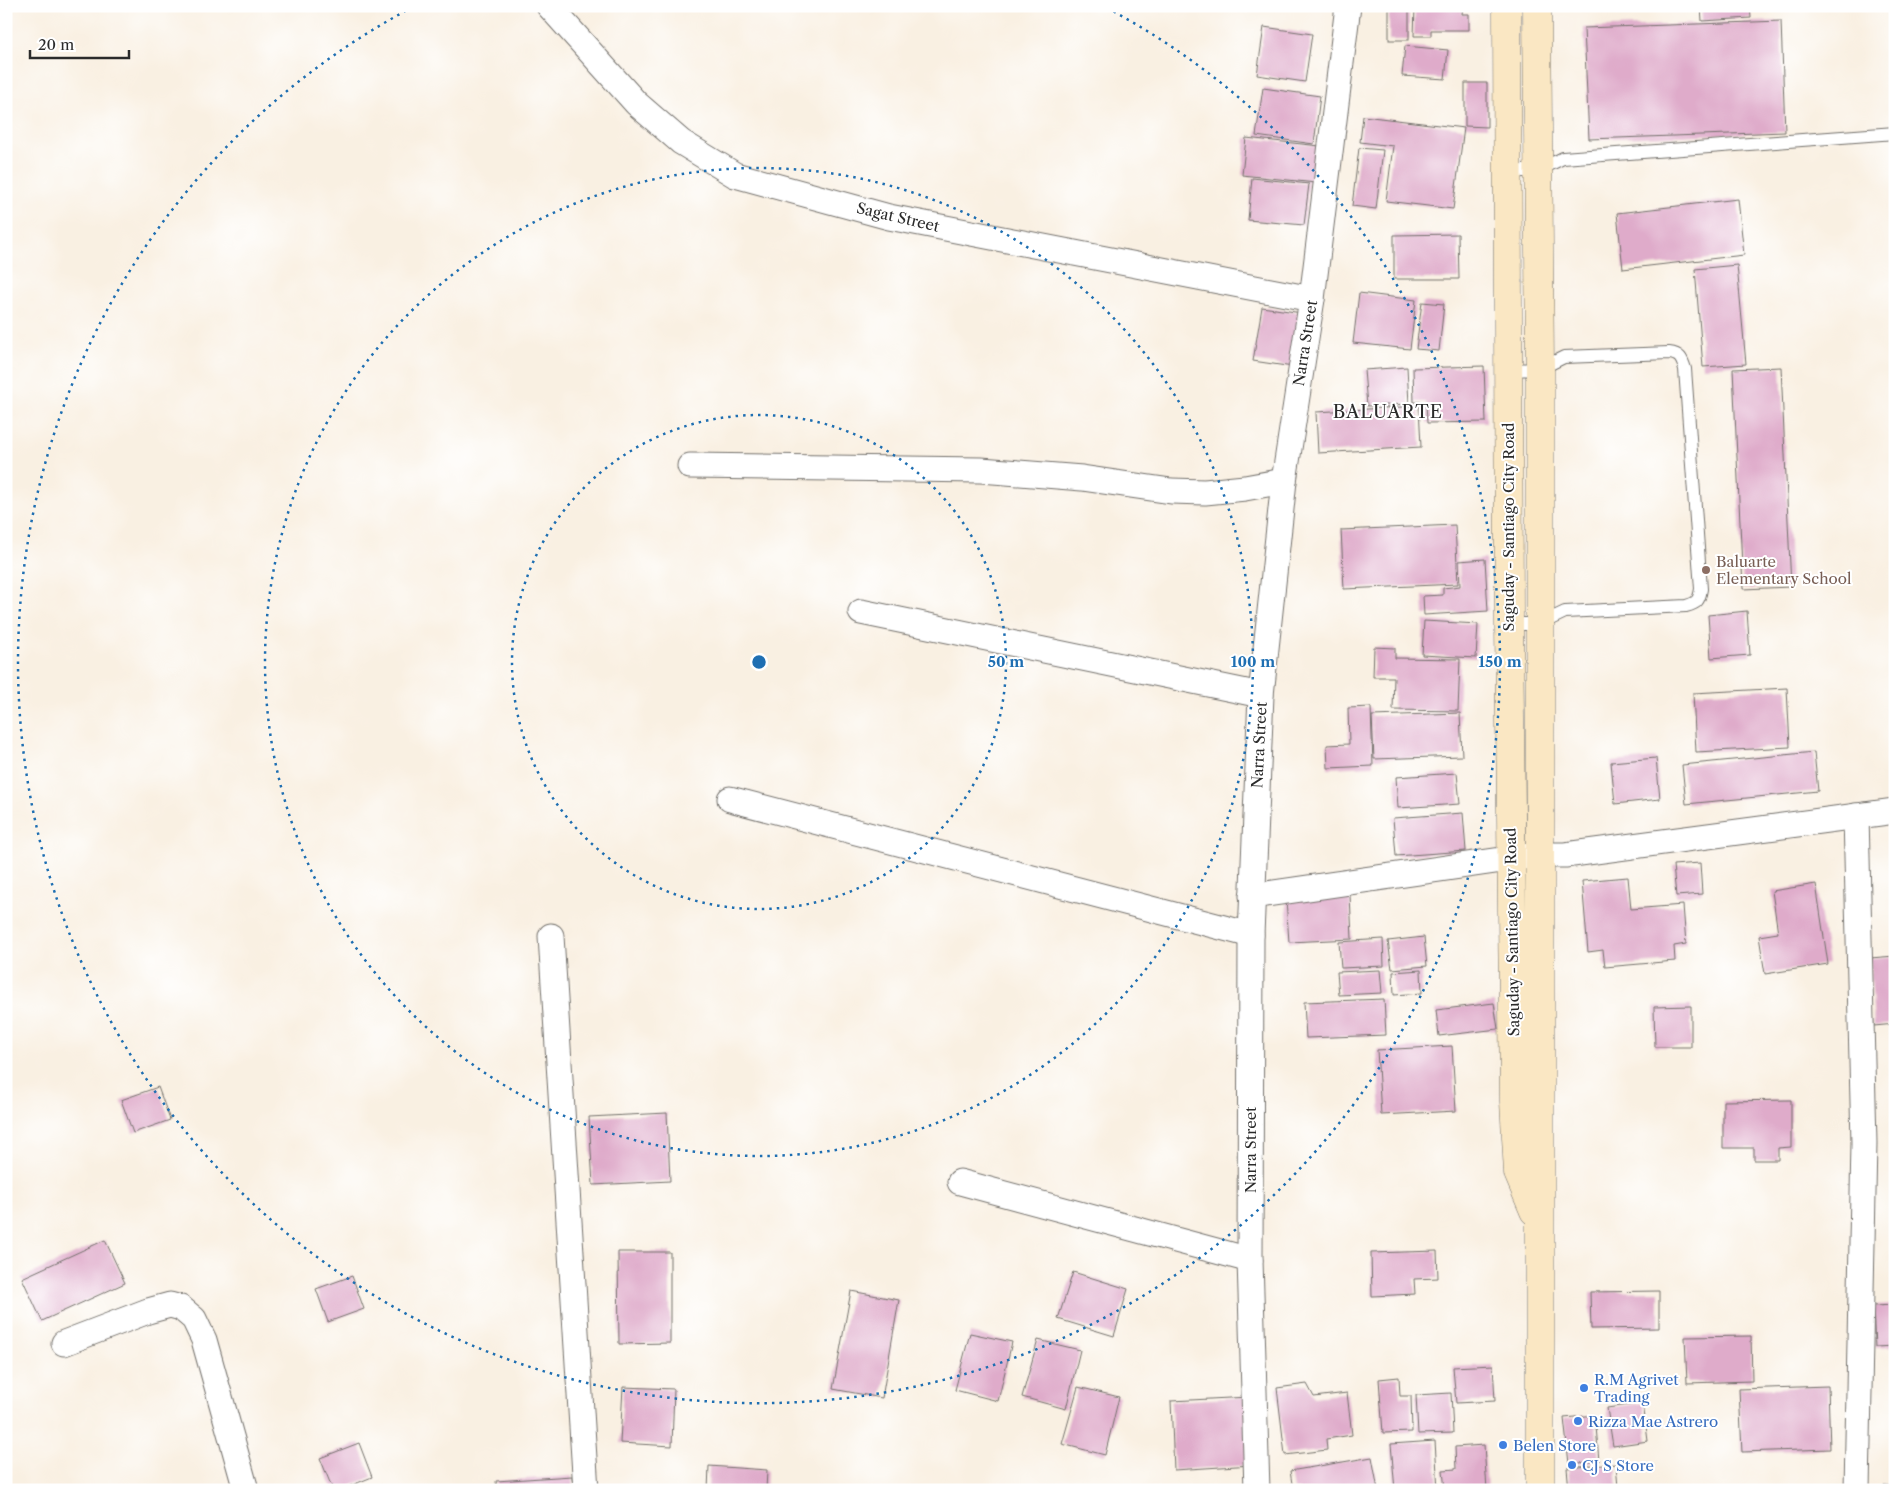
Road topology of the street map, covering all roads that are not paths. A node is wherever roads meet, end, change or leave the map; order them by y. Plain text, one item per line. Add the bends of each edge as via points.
1 (549, 6) edge
2 (1348, 6) edge
3 (1507, 6) edge
4 (1537, 6) edge
5 (1895, 133) edge
6 (1539, 170) junction
7 (1507, 172) junction
8 (1312, 299) junction
9 (1540, 369) junction
10 (1507, 370) junction
11 (690, 466) dead end
12 (1284, 481) junction
13 (861, 612) dead end
14 (1509, 624) junction
15 (1540, 624) junction
16 (1261, 695) junction
17 (730, 799) dead end
18 (1895, 811) edge
19 (1856, 816) junction
20 (1540, 855) junction
21 (1512, 859) junction
22 (1252, 896) junction
23 (1251, 935) junction
24 (551, 936) dead end
25 (960, 1182) dead end
26 (1540, 1224) junction
27 (1250, 1260) junction
28 (64, 1344) dead end
29 (246, 1490) edge
30 (586, 1490) edge
31 (1257, 1490) edge
32 (1540, 1490) edge
33 (1857, 1490) edge

1 - 8 street, Sagat Street via 636,104 681,142 735,175 889,217
2 - 8 street, Narra Street
3 - 7 main road, Saguday - Santiago City Road
4 - 6 main road, Saguday - Santiago City Road
5 - 6 lane via 1563,158
6 - 7 lane
6 - 9 main road, Saguday - Santiago City Road
7 - 10 main road, Saguday - Santiago City Road
8 - 12 street, Narra Street
9 - 10 lane
9 - 15 main road, Saguday - Santiago City Road
9 - 15 lane via 1564,357 1669,353 1682,359 1701,589 1696,603 1686,606 1564,612
10 - 14 main road, Saguday - Santiago City Road
11 - 12 street via 981,470 1205,492
12 - 16 street, Narra Street
13 - 16 street
14 - 15 lane
14 - 21 main road, Saguday - Santiago City Road
15 - 20 main road, Saguday - Santiago City Road
16 - 22 street, Narra Street
17 - 23 street
18 - 19 street
19 - 20 street via 1565,855
19 - 33 street via 1864,1142
20 - 21 street
20 - 26 main road, Saguday - Santiago City Road
21 - 22 street
21 - 26 main road, Saguday - Santiago City Road via 1514,1101 1518,1173
22 - 23 street, Narra Street
23 - 27 street, Narra Street
24 - 30 street
25 - 27 street
26 - 32 main road, Saguday - Santiago City Road
27 - 31 street, Narra Street
28 - 29 street via 170,1305 181,1308 194,1318 204,1340

